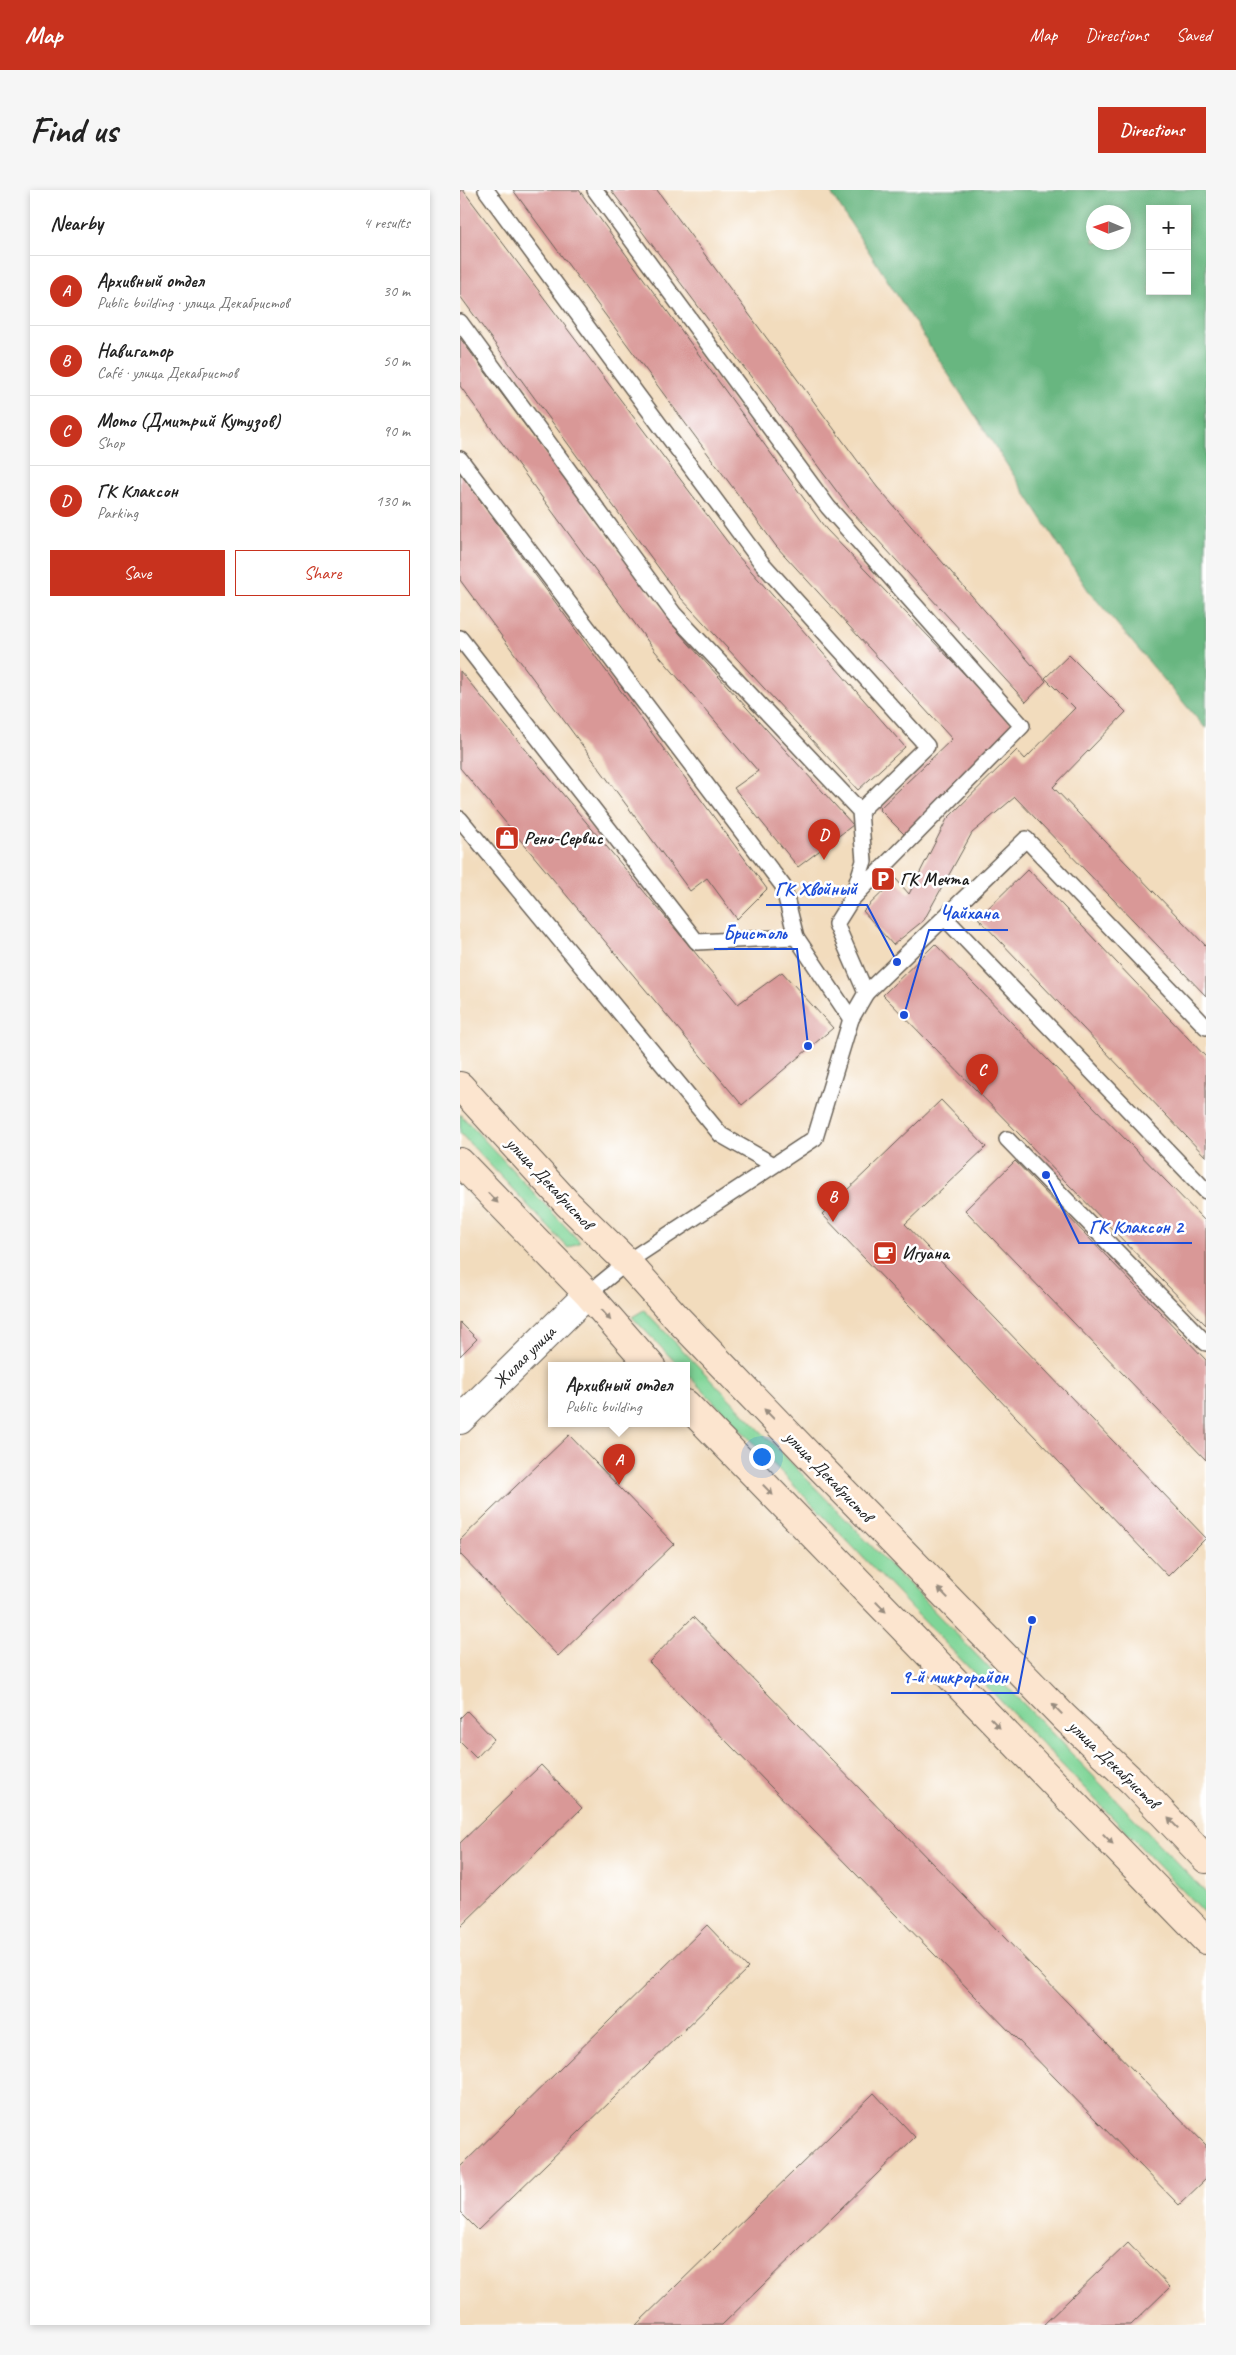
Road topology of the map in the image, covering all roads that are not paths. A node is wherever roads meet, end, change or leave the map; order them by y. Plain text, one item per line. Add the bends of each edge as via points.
1 (486, 190) edge
2 (595, 190) edge
3 (460, 322) edge
4 (460, 459) edge
5 (460, 638) edge
6 (860, 811) junction
7 (460, 819) edge
8 (851, 900) junction
9 (945, 918) junction
10 (796, 937) junction
11 (866, 993) junction
12 (851, 1019) junction
13 (1206, 1027) edge
14 (460, 1086) edge
15 (1007, 1139) dead end
16 (460, 1162) edge
17 (772, 1164) junction
18 (1206, 1191) edge
19 (627, 1262) junction
20 (588, 1294) junction
21 (1206, 1344) edge
22 (648, 1362) edge
23 (690, 1408) edge
24 (460, 1420) edge
25 (1206, 1859) edge
26 (1206, 1940) edge

1 - 6 lane via 761,562 927,746
2 - 8 lane via 828,507 1022,726
3 - 6 lane via 674,614
4 - 10 lane via 783,886
5 - 10 lane via 697,942
6 - 8 lane via 864,861
7 - 17 lane via 721,1135
8 - 11 lane via 836,924
9 - 11 lane
9 - 13 lane via 1026,839
9 - 18 lane
10 - 12 lane
11 - 12 lane
12 - 17 lane via 815,1138
14 - 19 street, улица Декабристов via 568,1204
15 - 21 lane
16 -> 20 street
17 - 19 lane
19 - 20 lane
25 -> 19 street, улица Декабристов via 820,1466
20 -> 22 street
20 - 24 street, Жилая улица
23 -> 26 street

